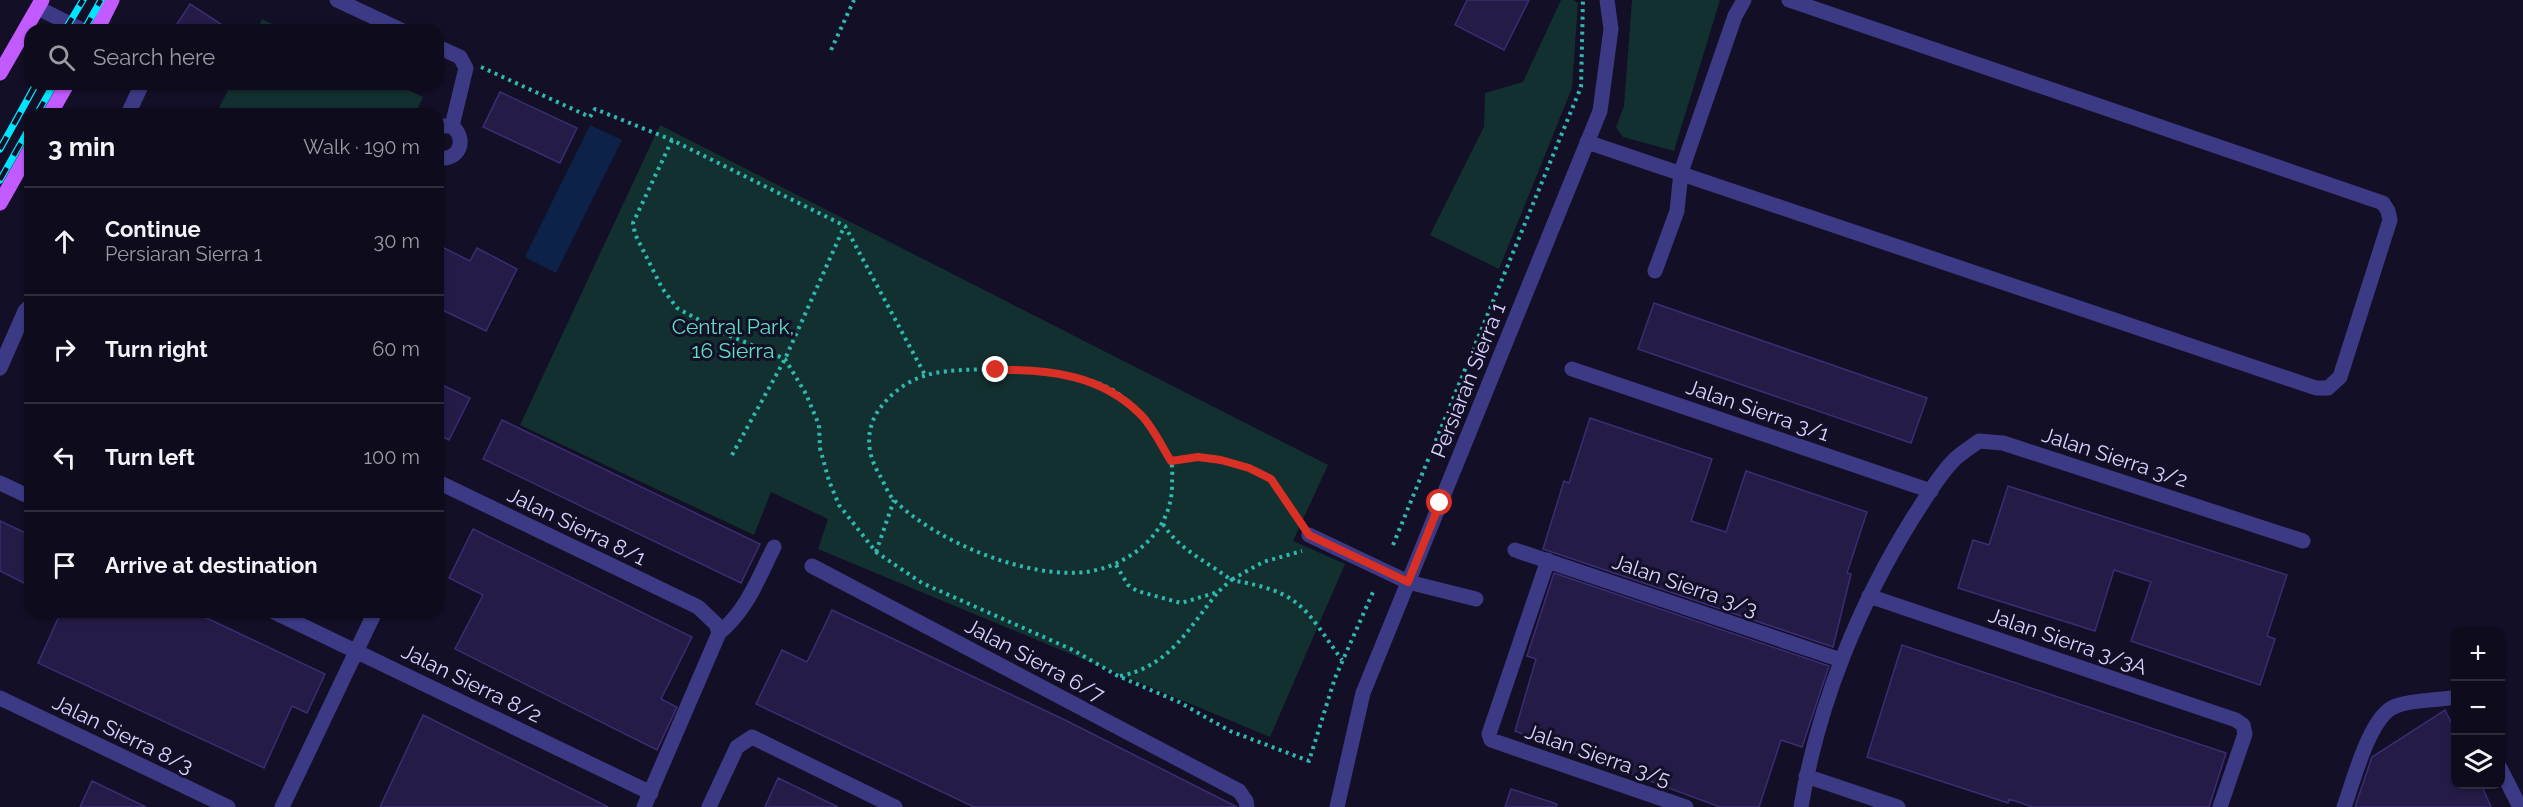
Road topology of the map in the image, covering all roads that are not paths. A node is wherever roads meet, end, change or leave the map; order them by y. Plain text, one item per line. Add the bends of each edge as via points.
1 (112, 0) edge
2 (336, 0) edge
3 (1607, 0) edge
4 (1744, 0) edge
5 (1789, 0) edge
6 (40, 4) edge
7 (28, 24) edge
8 (72, 24) edge
9 (100, 24) edge
10 (388, 24) edge
11 (24, 32) edge
12 (444, 50) edge
13 (0, 73) edge
14 (64, 90) edge
15 (139, 90) edge
16 (53, 108) edge
17 (131, 108) edge
18 (445, 126) edge
19 (1587, 142) junction
20 (444, 158) edge
21 (24, 161) edge
22 (1681, 172) junction
23 (0, 203) edge
24 (1655, 271) dead end
25 (24, 313) edge
26 (0, 368) edge
27 (1572, 369) dead end
28 (0, 483) edge
29 (444, 485) edge
30 (1931, 490) junction
31 (24, 494) edge
32 (1309, 535) road end
33 (2303, 541) dead end
34 (774, 547) dead end
35 (1515, 550) dead end
36 (1548, 560) junction
37 (812, 566) dead end
38 (1408, 582) junction
39 (1869, 596) junction
40 (1476, 599) dead end
41 (287, 618) edge
42 (372, 618) edge
43 (719, 633) junction
44 (357, 651) junction
45 (1841, 660) junction
46 (0, 698) edge
47 (2451, 699) edge
48 (1806, 776) junction
49 (2505, 778) edge
50 (648, 800) edge
51 (228, 807) edge
52 (282, 807) edge
53 (709, 807) edge
54 (895, 807) edge
55 (1247, 807) edge
56 (1337, 807) edge
57 (1686, 807) edge
58 (1801, 807) edge
59 (1898, 807) edge
60 (2220, 807) edge
61 (2344, 807) edge
62 (2520, 807) edge

1 - 9 main road
2 - 10 street
3 - 19 street, Persiaran Sierra 1 via 1611,29 1600,111
4 - 22 street
5 - 22 street via 2383,203 2390,220 2340,377 2328,388 2316,388
6 - 7 main road
6 - 8 street
11 - 13 main road
12 - 18 street via 460,57 466,68
14 - 16 main road
15 - 17 street
18 - 20 street via 459,135 461,146 450,158
19 - 22 street
19 - 38 street, Persiaran Sierra 1
21 - 23 main road
22 - 24 street via 1677,211
25 - 26 street
27 - 30 street, Jalan Sierra 3/1
28 - 31 street
29 - 43 street, Jalan Sierra 8/1 via 698,608 716,624
30 - 33 street, Jalan Sierra 3/2 via 1954,460 1979,441 2003,443
30 - 39 street, Jalan Sierra 3/2
32 - 38 street
34 - 43 street via 746,605
35 - 36 street, Jalan Sierra 3/3
36 - 45 street, Jalan Sierra 3/3
36 - 57 street, Jalan Sierra 3/5 via 1489,734 1491,740
37 - 55 street, Jalan Sierra 6/7 via 1239,791
38 - 40 street
38 - 56 street, Persiaran Sierra 1 via 1363,693
39 - 45 street, Jalan Sierra 3/2
39 - 60 street, Jalan Sierra 3/3A via 2236,720 2245,734
41 - 44 street, Jalan Sierra 8/2
42 - 44 street
43 - 50 street
44 - 50 street, Jalan Sierra 8/2
44 - 52 street
45 - 48 street, Jalan Sierra 3/2
46 - 51 street, Jalan Sierra 8/3
47 - 61 street via 2394,706 2381,718 2372,730
48 - 58 street, Jalan Sierra 3/2
48 - 59 street
49 - 62 street
53 - 54 street via 737,747 753,737

